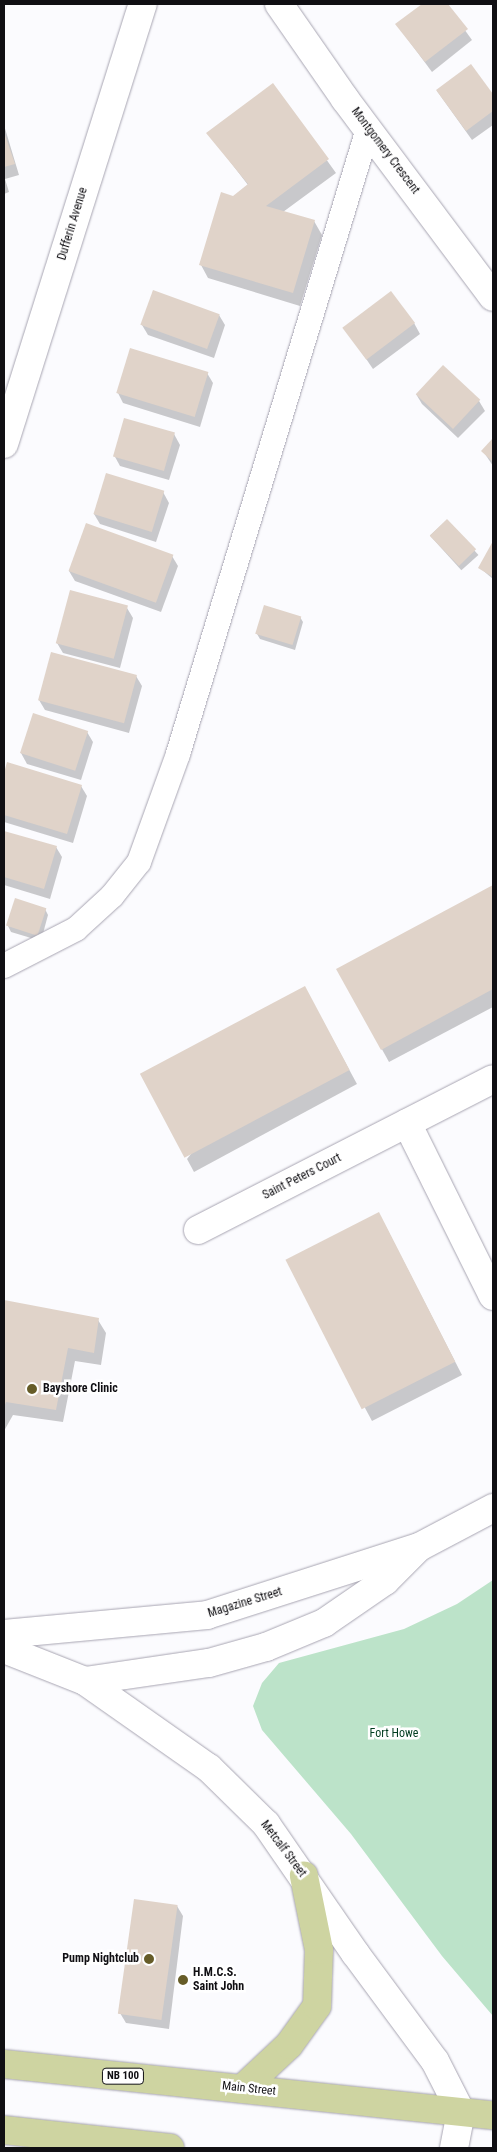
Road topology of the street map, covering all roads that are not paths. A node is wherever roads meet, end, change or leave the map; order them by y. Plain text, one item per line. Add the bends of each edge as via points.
1 (143, 4) edge
2 (279, 4) edge
3 (368, 129) junction
4 (493, 297) edge
5 (4, 444) edge
6 (4, 966) edge
7 (493, 1079) edge
8 (407, 1123) junction
9 (198, 1230) dead end
10 (493, 1296) edge
11 (493, 1508) edge
12 (419, 1547) junction
13 (4, 1634) edge
14 (4, 1649) edge
15 (85, 1681) junction
16 (304, 1876) junction
17 (4, 2064) edge
18 (242, 2089) junction
19 (461, 2112) junction
20 (493, 2115) edge
21 (4, 2130) edge
22 (170, 2148) edge
23 (454, 2148) edge

1 - 5 street, Dufferin Avenue
2 - 3 street, Montgomery Crescent
3 - 4 street, Montgomery Crescent
3 - 6 lane via 181,744 139,862 112,896 76,929
7 - 8 street, Saint Peters Court
8 - 9 street, Saint Peters Court
8 - 10 street
11 - 12 street, Magazine Street
12 - 13 street, Magazine Street via 207,1615
12 - 15 street, Magazine Street via 385,1581 324,1623 266,1647 209,1663
14 - 15 street, Metcalf Street
15 - 16 street, Metcalf Street via 209,1768 266,1824
16 - 18 main road via 319,1950 317,2006 289,2045
16 - 19 street, Metcalf Street via 355,1953 435,2060
17 - 18 main road, Main Street / NB 100
18 - 19 main road, Main Street / NB 100
19 - 20 main road, Main Street / NB 100
19 - 23 street
21 - 22 main road

